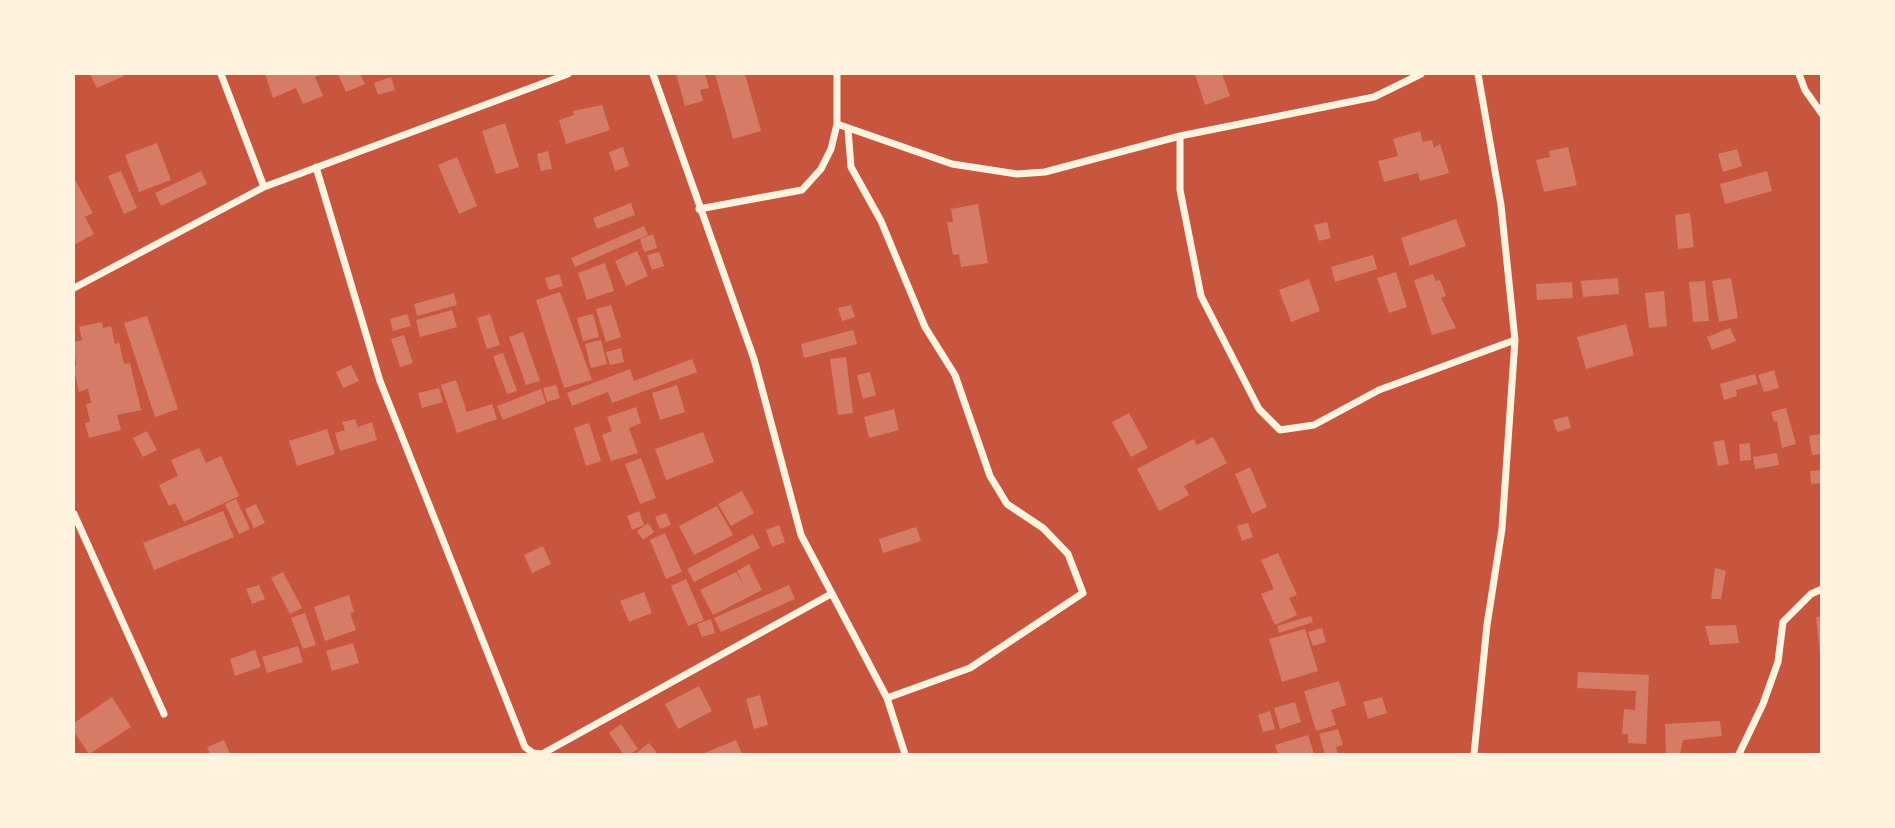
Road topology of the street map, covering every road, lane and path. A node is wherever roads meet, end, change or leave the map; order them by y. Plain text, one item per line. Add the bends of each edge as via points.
1 (221, 74) edge
2 (542, 74) edge
3 (568, 74) edge
4 (653, 74) edge
5 (837, 74) edge
6 (1421, 74) edge
7 (1478, 74) edge
8 (1799, 74) edge
9 (542, 85) junction
10 (1822, 114) edge
11 (837, 124) junction
12 (848, 129) junction
13 (1180, 136) junction
14 (316, 167) junction
15 (264, 187) junction
16 (699, 209) junction
17 (74, 288) edge
18 (1515, 340) junction
19 (74, 514) edge
20 (1822, 589) edge
21 (831, 594) junction
22 (887, 698) junction
23 (164, 714) dead end
24 (905, 754) edge
25 (1474, 754) edge
26 (1739, 754) edge

1 - 15 street
2 - 9 street
3 - 9 street
4 - 16 street
5 - 11 street
6 - 13 street via 1374,97
7 - 18 street via 1501,205
8 - 10 street
9 - 14 street
11 - 12 street
11 - 16 street via 821,169 803,190
12 - 13 street via 952,164 1017,174 1045,172
12 - 22 street via 851,167 881,221 925,327 955,374 990,476 1007,504 1042,527 1068,554 1083,593 970,668
13 - 18 street via 1180,190 1201,296 1259,409 1280,430 1314,425 1379,390
14 - 15 street
14 - 21 street via 380,381 525,747 533,754 542,754
15 - 17 street
16 - 21 street via 754,359 794,514
18 - 25 street via 1503,529 1487,625
19 - 23 street
20 - 26 street via 1783,622 1777,662 1763,704
21 - 22 street
22 - 24 street

